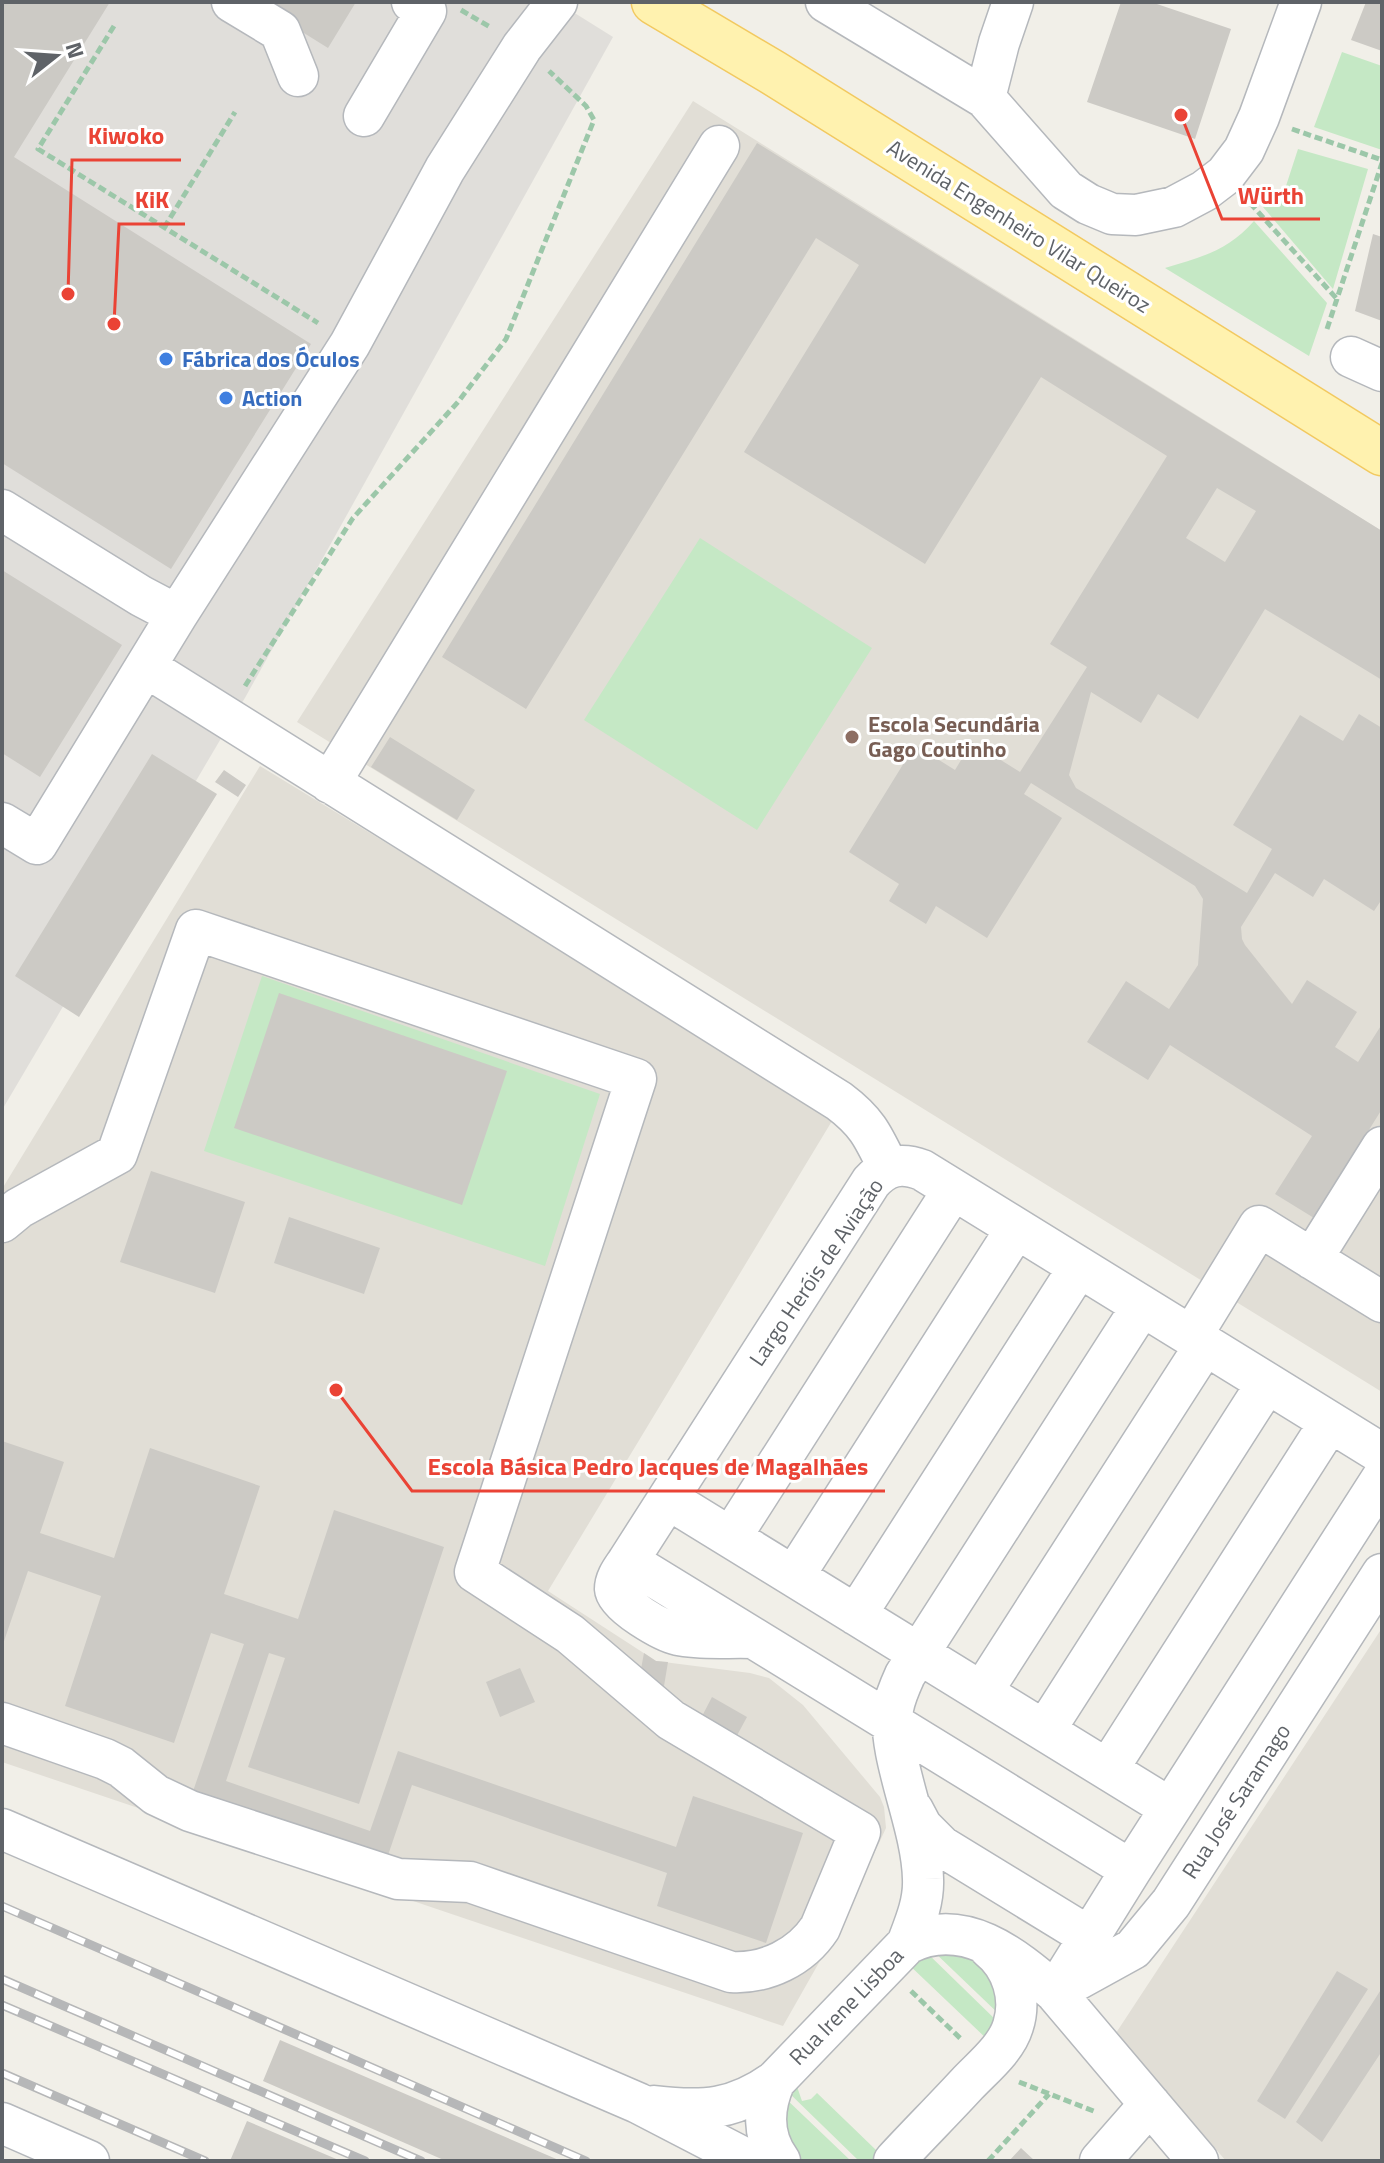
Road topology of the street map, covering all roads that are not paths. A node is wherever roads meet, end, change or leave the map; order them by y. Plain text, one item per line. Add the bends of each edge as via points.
1 (232, 2) edge
2 (412, 2) edge
3 (557, 2) edge
4 (654, 2) edge
5 (826, 2) edge
6 (1013, 2) edge
7 (1301, 2) edge
8 (298, 76) dead end
9 (985, 98) junction
10 (364, 116) dead end
11 (719, 146) dead end
12 (1382, 453) edge
13 (2, 510) edge
14 (177, 615) junction
15 (146, 667) junction
16 (330, 783) junction
17 (2, 823) edge
18 (1382, 1147) edge
19 (888, 1167) junction
20 (953, 1190) junction
21 (2, 1222) edge
22 (1016, 1229) junction
23 (1312, 1259) junction
24 (1079, 1267) junction
25 (1382, 1302) edge
26 (1142, 1306) junction
27 (1198, 1341) junction
28 (1267, 1383) junction
29 (1330, 1422) junction
30 (1382, 1454) edge
31 (1382, 1478) edge
32 (668, 1499) junction
33 (731, 1537) junction
34 (628, 1561) junction
35 (1382, 1574) edge
36 (794, 1576) junction
37 (856, 1615) junction
38 (651, 1621) junction
39 (754, 1638) junction
40 (919, 1653) junction
41 (618, 1674) junction
42 (982, 1692) junction
43 (2, 1723) edge
44 (893, 1723) junction
45 (1045, 1730) junction
46 (1108, 1769) junction
47 (910, 1803) junction
48 (1170, 1808) junction
49 (2, 1829) edge
50 (1131, 1870) junction
51 (1088, 1936) junction
52 (982, 1942) junction
53 (907, 1944) junction
54 (1055, 1992) junction
55 (991, 2058) junction
56 (775, 2081) junction
57 (638, 2103) junction
58 (1150, 2104) junction
59 (2, 2123) edge
60 (1190, 2158) edge
61 (89, 2161) edge
62 (750, 2161) edge
63 (780, 2161) edge
64 (894, 2161) edge
65 (1100, 2161) edge

1 - 8 street via 280,31
2 - 10 street via 426,11
3 - 14 street via 522,47 445,169 350,344
4 - 12 main road, Avenida Engenheiro Vilar Queiroz
5 - 9 street
6 - 9 street
7 - 9 street via 1244,150 1225,175 1174,207 1136,215 1112,214 1088,204 1066,190
11 - 16 street
13 - 14 street
14 - 15 street
15 - 16 street
15 - 17 street via 37,844
16 - 19 street via 839,1101 872,1133
18 - 23 street
19 - 20 street, Largo Heróis de Aviação via 911,1166
19 - 32 street, Largo Heróis de Aviação via 871,1182
20 - 22 street, Largo Heróis de Aviação
20 - 33 street
21 - 41 street via 117,1154 196,930 636,1079 475,1572 570,1634
22 - 24 street, Largo Heróis de Aviação
22 - 36 street
23 - 25 street
23 - 27 street via 1259,1226
24 - 26 street, Largo Heróis de Aviação
24 - 37 street
26 - 27 street, Largo Heróis de Aviação
26 - 40 street
27 - 28 street, Largo Heróis de Aviação
27 - 42 street
28 - 29 street, Largo Heróis de Aviação
28 - 45 street
29 - 30 street, Largo Heróis de Aviação
29 - 46 street
31 - 48 street
32 - 33 street
32 - 34 street, Largo Heróis de Aviação
33 - 36 street
34 - 38 street, Largo Heróis de Aviação via 617,1578 617,1597
34 - 39 street
35 - 54 street, Rua José Saramago via 1171,1903 1133,1949
36 - 37 street
37 - 40 street
38 - 39 street via 682,1636
38 - 41 street
39 - 44 street
40 - 42 street
40 - 44 street via 898,1690
41 - 43 street via 671,1720 860,1832 820,1928 796,1954 758,1970 731,1972 470,1882 398,1879 169,1803 105,1759
42 - 45 street
44 - 47 street
44 - 50 street
45 - 46 street
46 - 48 street
47 - 51 street via 922,1827 941,1846
47 - 53 street via 924,1881
48 - 50 street
49 - 57 street
50 - 51 street
51 - 54 street
52 - 53 street, Rua Irene Lisboa via 952,1932
52 - 54 street, Rua Irene Lisboa via 1029,1969
52 - 55 street via 1005,1964 1016,1994 1014,2025
53 - 56 street, Rua Irene Lisboa
54 - 55 street
54 - 58 street, Rua Irene Lisboa
55 - 64 street
56 - 57 street via 722,2107 689,2110
56 - 63 street, Rua Irene Lisboa via 765,2112 770,2143
57 - 62 street
58 - 60 street, Rua Irene Lisboa
58 - 65 street
59 - 61 street

